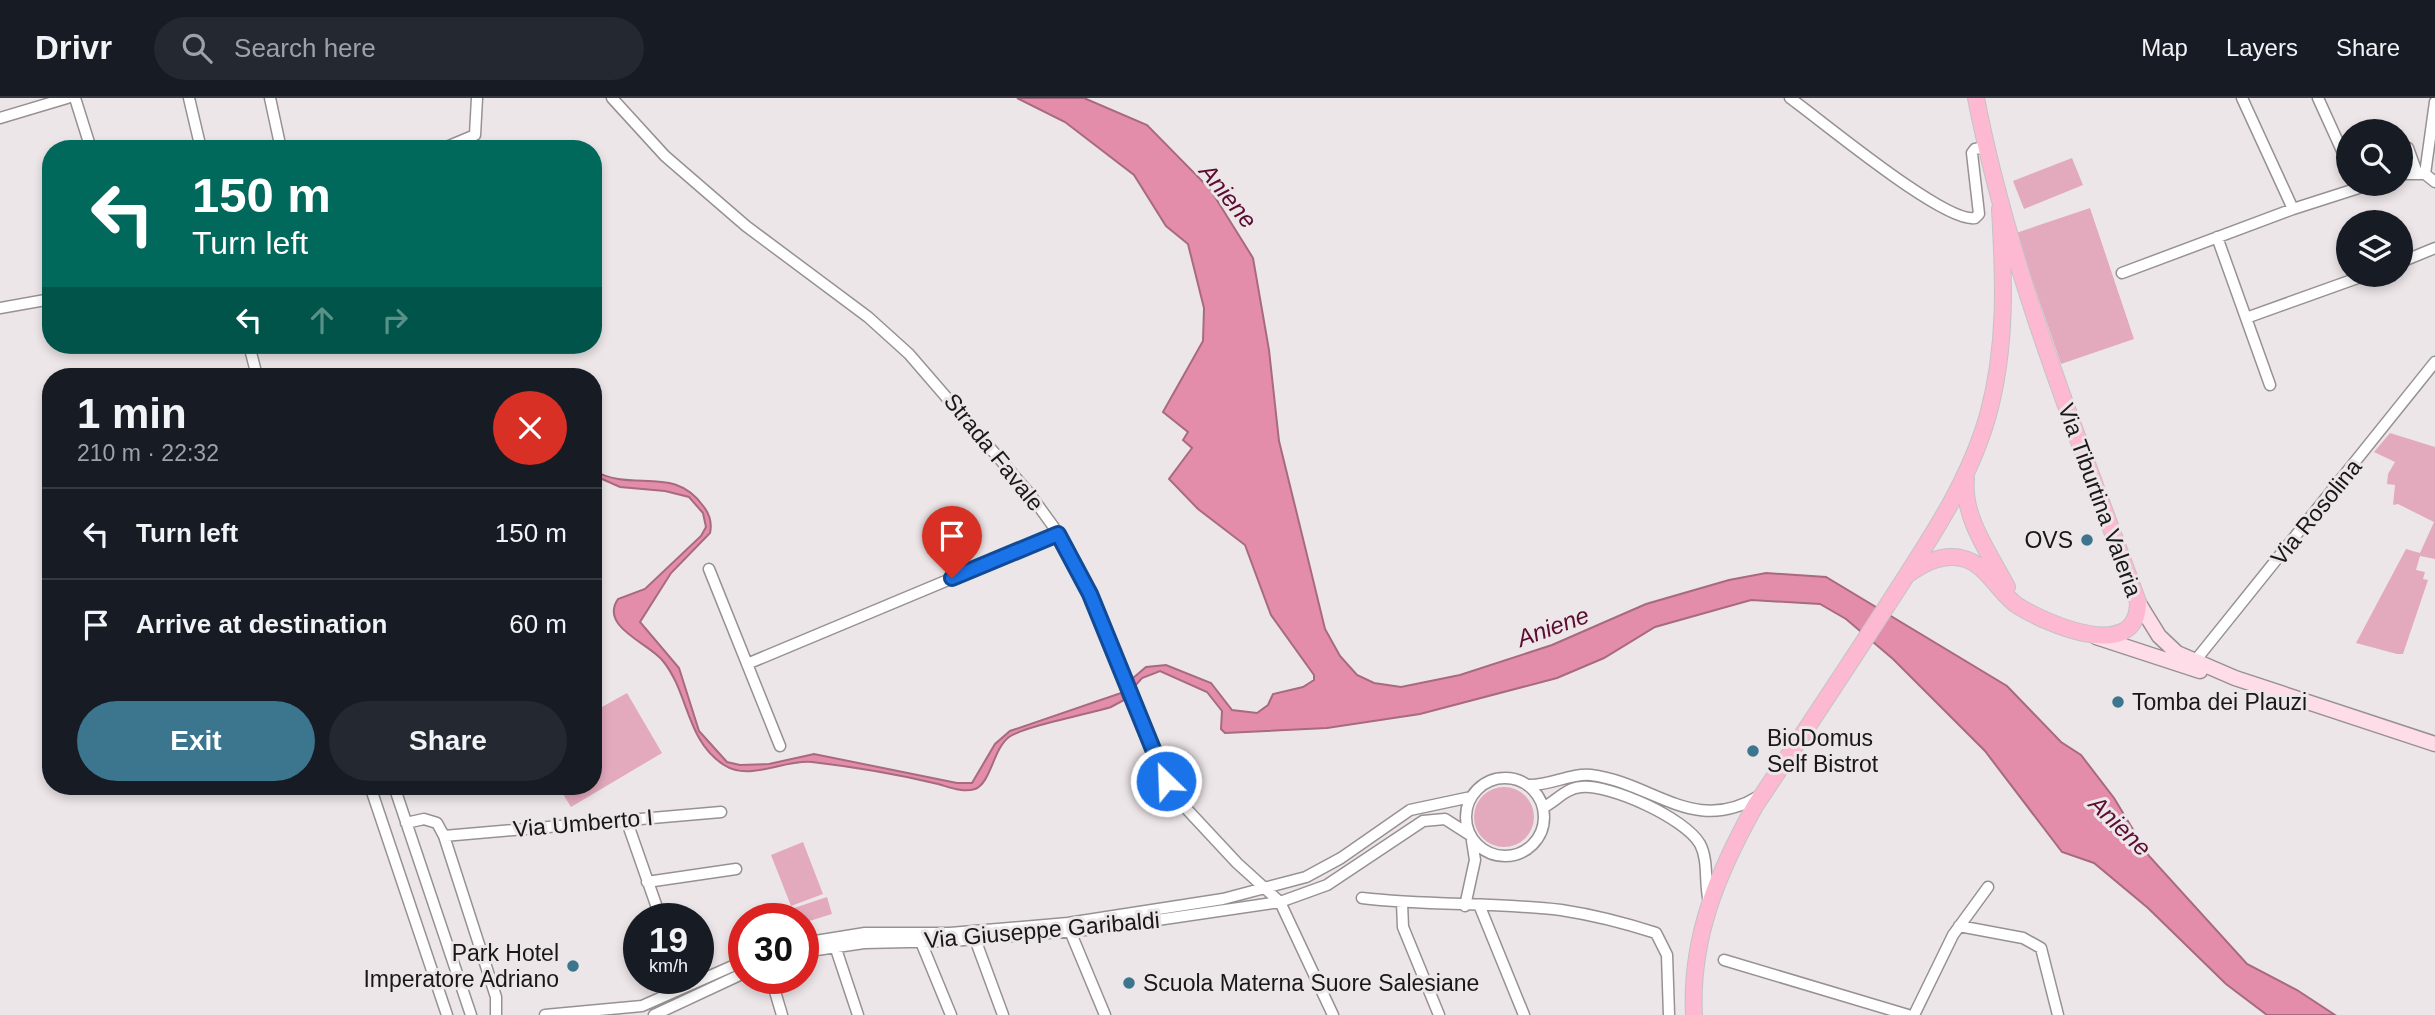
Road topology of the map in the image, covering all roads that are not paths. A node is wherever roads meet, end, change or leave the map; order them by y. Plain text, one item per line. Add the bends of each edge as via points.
1 (67, 98) edge
2 (75, 98) edge
3 (189, 98) edge
4 (270, 98) edge
5 (477, 98) edge
6 (612, 98) edge
7 (1790, 98) edge
8 (1976, 98) edge
9 (2242, 98) edge
10 (2318, 98) edge
11 (2435, 102) edge
12 (0, 118) edge
13 (2336, 138) edge
14 (88, 140) edge
15 (199, 140) edge
16 (279, 140) edge
17 (463, 140) edge
18 (2426, 146) junction
19 (1986, 147) junction
20 (2413, 148) edge
21 (2413, 162) edge
22 (2413, 174) edge
23 (2421, 174) junction
24 (2435, 182) edge
25 (2336, 194) edge
26 (2000, 209) junction
27 (2293, 209) junction
28 (2217, 237) junction
29 (2435, 248) edge
30 (2413, 257) edge
31 (2123, 273) dead end
32 (2336, 286) edge
33 (2005, 295) junction
34 (2028, 295) junction
35 (42, 301) edge
36 (0, 308) edge
37 (2246, 318) junction
38 (2435, 362) edge
39 (2270, 385) dead end
40 (1967, 473) junction
41 (1058, 534) junction
42 (1933, 536) junction
43 (1950, 557) junction
44 (709, 569) dead end
45 (1906, 577) junction
46 (2138, 602) junction
47 (2019, 607) junction
48 (2083, 633) junction
49 (2195, 661) junction
50 (747, 664) junction
51 (2235, 678) junction
52 (2435, 744) edge
53 (780, 746) dead end
54 (1528, 785) junction
55 (1764, 793) junction
56 (373, 795) edge
57 (397, 795) edge
58 (1471, 797) junction
59 (1544, 807) junction
60 (722, 813) dead end
61 (626, 819) junction
62 (406, 822) junction
63 (444, 835) junction
64 (1471, 836) junction
65 (1495, 856) junction
66 (1474, 865) junction
67 (736, 869) dead end
68 (647, 882) junction
69 (1987, 887) dead end
70 (1269, 889) junction
71 (1362, 898) dead end
72 (1280, 902) junction
73 (1709, 902) junction
74 (655, 903) edge
75 (1402, 903) junction
76 (1465, 906) junction
77 (1480, 907) junction
78 (1959, 926) junction
79 (1070, 931) junction
80 (975, 939) junction
81 (819, 940) edge
82 (921, 942) junction
83 (835, 946) junction
84 (819, 950) edge
85 (1724, 960) dead end
86 (728, 980) edge
87 (666, 994) edge
88 (776, 994) edge
89 (447, 1015) edge
90 (471, 1015) edge
91 (496, 1015) edge
92 (545, 1015) edge
93 (654, 1015) edge
94 (782, 1015) edge
95 (858, 1015) edge
96 (951, 1015) edge
97 (1003, 1015) edge
98 (1105, 1015) edge
99 (1333, 1015) edge
100 (1439, 1015) edge
101 (1524, 1015) edge
102 (1669, 1015) edge
103 (1694, 1015) edge
104 (1908, 1015) edge
105 (1914, 1015) edge
106 (2058, 1015) edge

1 - 12 street
2 - 14 street
3 - 15 street
4 - 16 street
5 - 17 street via 475,135
6 - 41 street, Strada Favale via 665,156 737,219 868,317 909,354 951,399
7 - 19 street via 1926,199 1965,219 1979,214 1972,153
8 - 19 main road, Via Tiburtina Valeria
9 - 27 street
10 - 13 street
11 - 18 street
18 - 20 street
18 - 23 street
19 - 26 main road, Via Tiburtina Valeria
21 - 23 street
22 - 23 street
23 - 24 street
25 - 27 street
26 - 33 main road, Via Tiburtina Valeria
26 - 34 main road, Via Tiburtina Valeria
27 - 28 street
28 - 31 street
28 - 37 street
29 - 30 street
32 - 37 street
33 - 34 main road
33 - 40 main road, Via Tiburtina Valeria via 1995,385
34 - 46 main road, Via Tiburtina Valeria
35 - 36 street
37 - 39 street
38 - 49 street, Via Rosolina
40 - 42 main road, Via Tiburtina Valeria
40 - 47 main road via 1965,492 1971,515
41 - 50 street
41 - 70 street, Strada Favale via 1090,594 1166,781 1237,863
42 - 43 street via 1938,549
42 - 45 main road, Via Tiburtina Valeria
43 - 45 main road, Via Tiburtina Valeria via 1930,562
43 - 47 main road, Via Tiburtina Valeria via 1974,564
44 - 50 street
45 - 55 main road, Via Tiburtina Valeria
46 - 48 main road, Via Tiburtina Valeria via 2130,628 2115,634
46 - 49 main road via 2166,643
47 - 48 main road, Via Tiburtina Valeria
48 - 51 main road via 2180,666
49 - 51 main road
50 - 53 street
51 - 52 main road
54 - 55 street via 1593,776 1711,812 1740,807
54 - 58 street via 1503,778 1491,780
54 - 59 street
55 - 73 main road, Via Tiburtina Valeria via 1731,849
56 - 89 street
57 - 62 street
58 - 64 street via 1466,816
58 - 70 street, Via Giuseppe Garibaldi via 1410,810 1327,866
59 - 65 street via 1545,821 1535,843 1518,855
59 - 73 street via 1575,788 1592,787 1664,812 1685,825 1700,845
60 - 61 street, Via Umberto I
61 - 63 street, Via Umberto I
61 - 68 street
62 - 63 street via 424,819 436,823
62 - 90 street
63 - 91 street via 496,997
64 - 65 street
64 - 66 street
64 - 72 street, Via Giuseppe Garibaldi via 1445,819 1423,821 1327,885
65 - 66 street
66 - 76 street
67 - 68 street
68 - 74 street
69 - 78 street
70 - 72 street, Strada Favale
70 - 81 street, Via Giuseppe Garibaldi via 1068,923 950,933 864,933
71 - 75 street
72 - 79 street, Via Giuseppe Garibaldi
72 - 99 street, Strada Favale
73 - 103 main road, Via Tiburtina Valeria via 1696,955
75 - 76 street
75 - 100 street via 1401,922
76 - 77 street
77 - 101 street
77 - 102 street via 1559,910 1656,933 1667,955
78 - 105 street
78 - 106 street via 2023,939 2041,948
79 - 80 street, Via Giuseppe Garibaldi
79 - 98 street
80 - 82 street, Via Giuseppe Garibaldi
80 - 97 street
82 - 83 street, Via Giuseppe Garibaldi
82 - 96 street
83 - 84 street, Via Giuseppe Garibaldi
83 - 95 street
85 - 104 street
86 - 93 street
87 - 92 street via 629,1008
88 - 94 street

